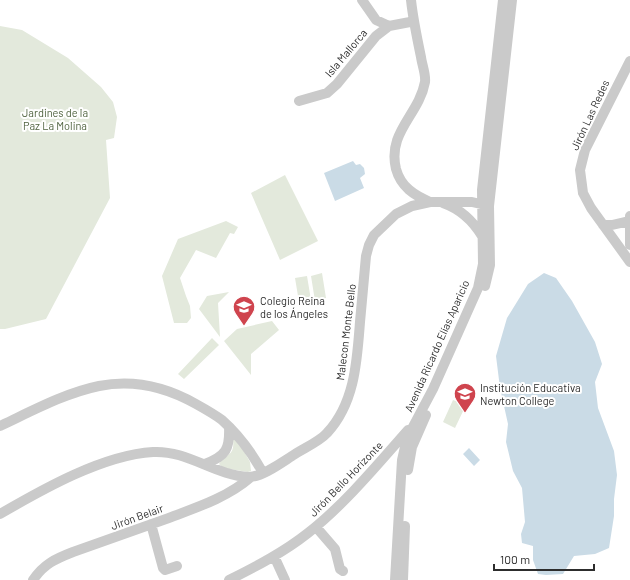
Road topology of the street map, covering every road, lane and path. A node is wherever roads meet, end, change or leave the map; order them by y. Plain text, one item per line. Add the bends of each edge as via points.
1 (362, 0) edge
2 (411, 0) edge
3 (503, 0) edge
4 (512, 0) edge
5 (376, 20) junction
6 (413, 20) junction
7 (389, 26) junction
8 (376, 36) junction
9 (630, 61) edge
10 (299, 101) dead end
11 (488, 173) junction
12 (434, 202) junction
13 (483, 208) junction
14 (468, 218) junction
15 (630, 218) edge
16 (603, 225) junction
17 (482, 237) junction
18 (630, 245) edge
19 (630, 262) edge
20 (430, 408) junction
21 (418, 419) junction
22 (0, 426) edge
23 (229, 427) junction
24 (389, 451) junction
25 (402, 460) junction
26 (205, 464) junction
27 (263, 473) junction
28 (251, 477) junction
29 (0, 514) edge
30 (151, 524) junction
31 (316, 526) junction
32 (274, 556) junction
33 (177, 566) dead end
34 (343, 571) dead end
35 (33, 580) edge
36 (229, 580) edge
37 (285, 580) edge
38 (396, 580) edge
39 (403, 580) edge

1 - 5 street
2 - 6 street
3 - 11 street, Avenida Ricardo Elías Aparicio
4 - 11 street, Avenida Ricardo Elías Aparicio
5 - 7 street
5 - 8 street
6 - 7 street
6 - 12 street via 425,80 422,93 395,143 394,159 398,176 407,190
7 - 8 street, Isla Mallorca
8 - 10 street, Isla Mallorca via 327,93
9 - 16 street, Jirón Las Redes via 584,150 580,170 583,193
11 - 13 street, Avenida Ricardo Elías Aparicio
11 - 13 street, Avenida Ricardo Elías Aparicio via 477,200
12 - 13 street, Malecon Monte Bello
12 - 14 street via 450,206
12 - 27 street, Malecon Monte Bello via 412,206 396,214 374,235 369,245 355,369 344,409 334,425 326,435
13 - 14 street
13 - 17 street, Avenida Ricardo Elías Aparicio
13 - 20 street, Avenida Ricardo Elías Aparicio via 490,265 485,288
14 - 17 street
15 - 16 street via 612,225
15 - 18 street
16 - 19 street, Jirón Las Redes
17 - 21 street, Avenida Ricardo Elías Aparicio via 483,264 478,288
20 - 21 street, Jirón Bello Horizonte
20 - 39 street, Avenida Ricardo Elías Aparicio via 412,447 409,460
21 - 24 street, Jirón Bello Horizonte
21 - 25 street, Avenida Ricardo Elías Aparicio via 407,438
22 - 23 street via 84,390 134,383 154,386 184,398 221,419
23 - 26 street via 229,441 225,451 217,460
23 - 27 street via 242,441
24 - 25 street
24 - 31 street, Jirón Bello Horizonte
25 - 38 street, Avenida Ricardo Elías Aparicio
26 - 28 street, Malecon Monte Bello via 237,476
26 - 29 street, Malecon Monte Bello via 172,453 132,455 106,462 70,477
27 - 28 street, Malecon Monte Bello
28 - 30 street, Jirón Belair via 205,504
30 - 33 street via 163,568 165,570
30 - 35 street, Jirón Belair via 53,560 40,570
31 - 32 street, Jirón Bello Horizonte
31 - 34 street via 335,549 340,569
32 - 36 street, Jirón Bello Horizonte
32 - 37 street

